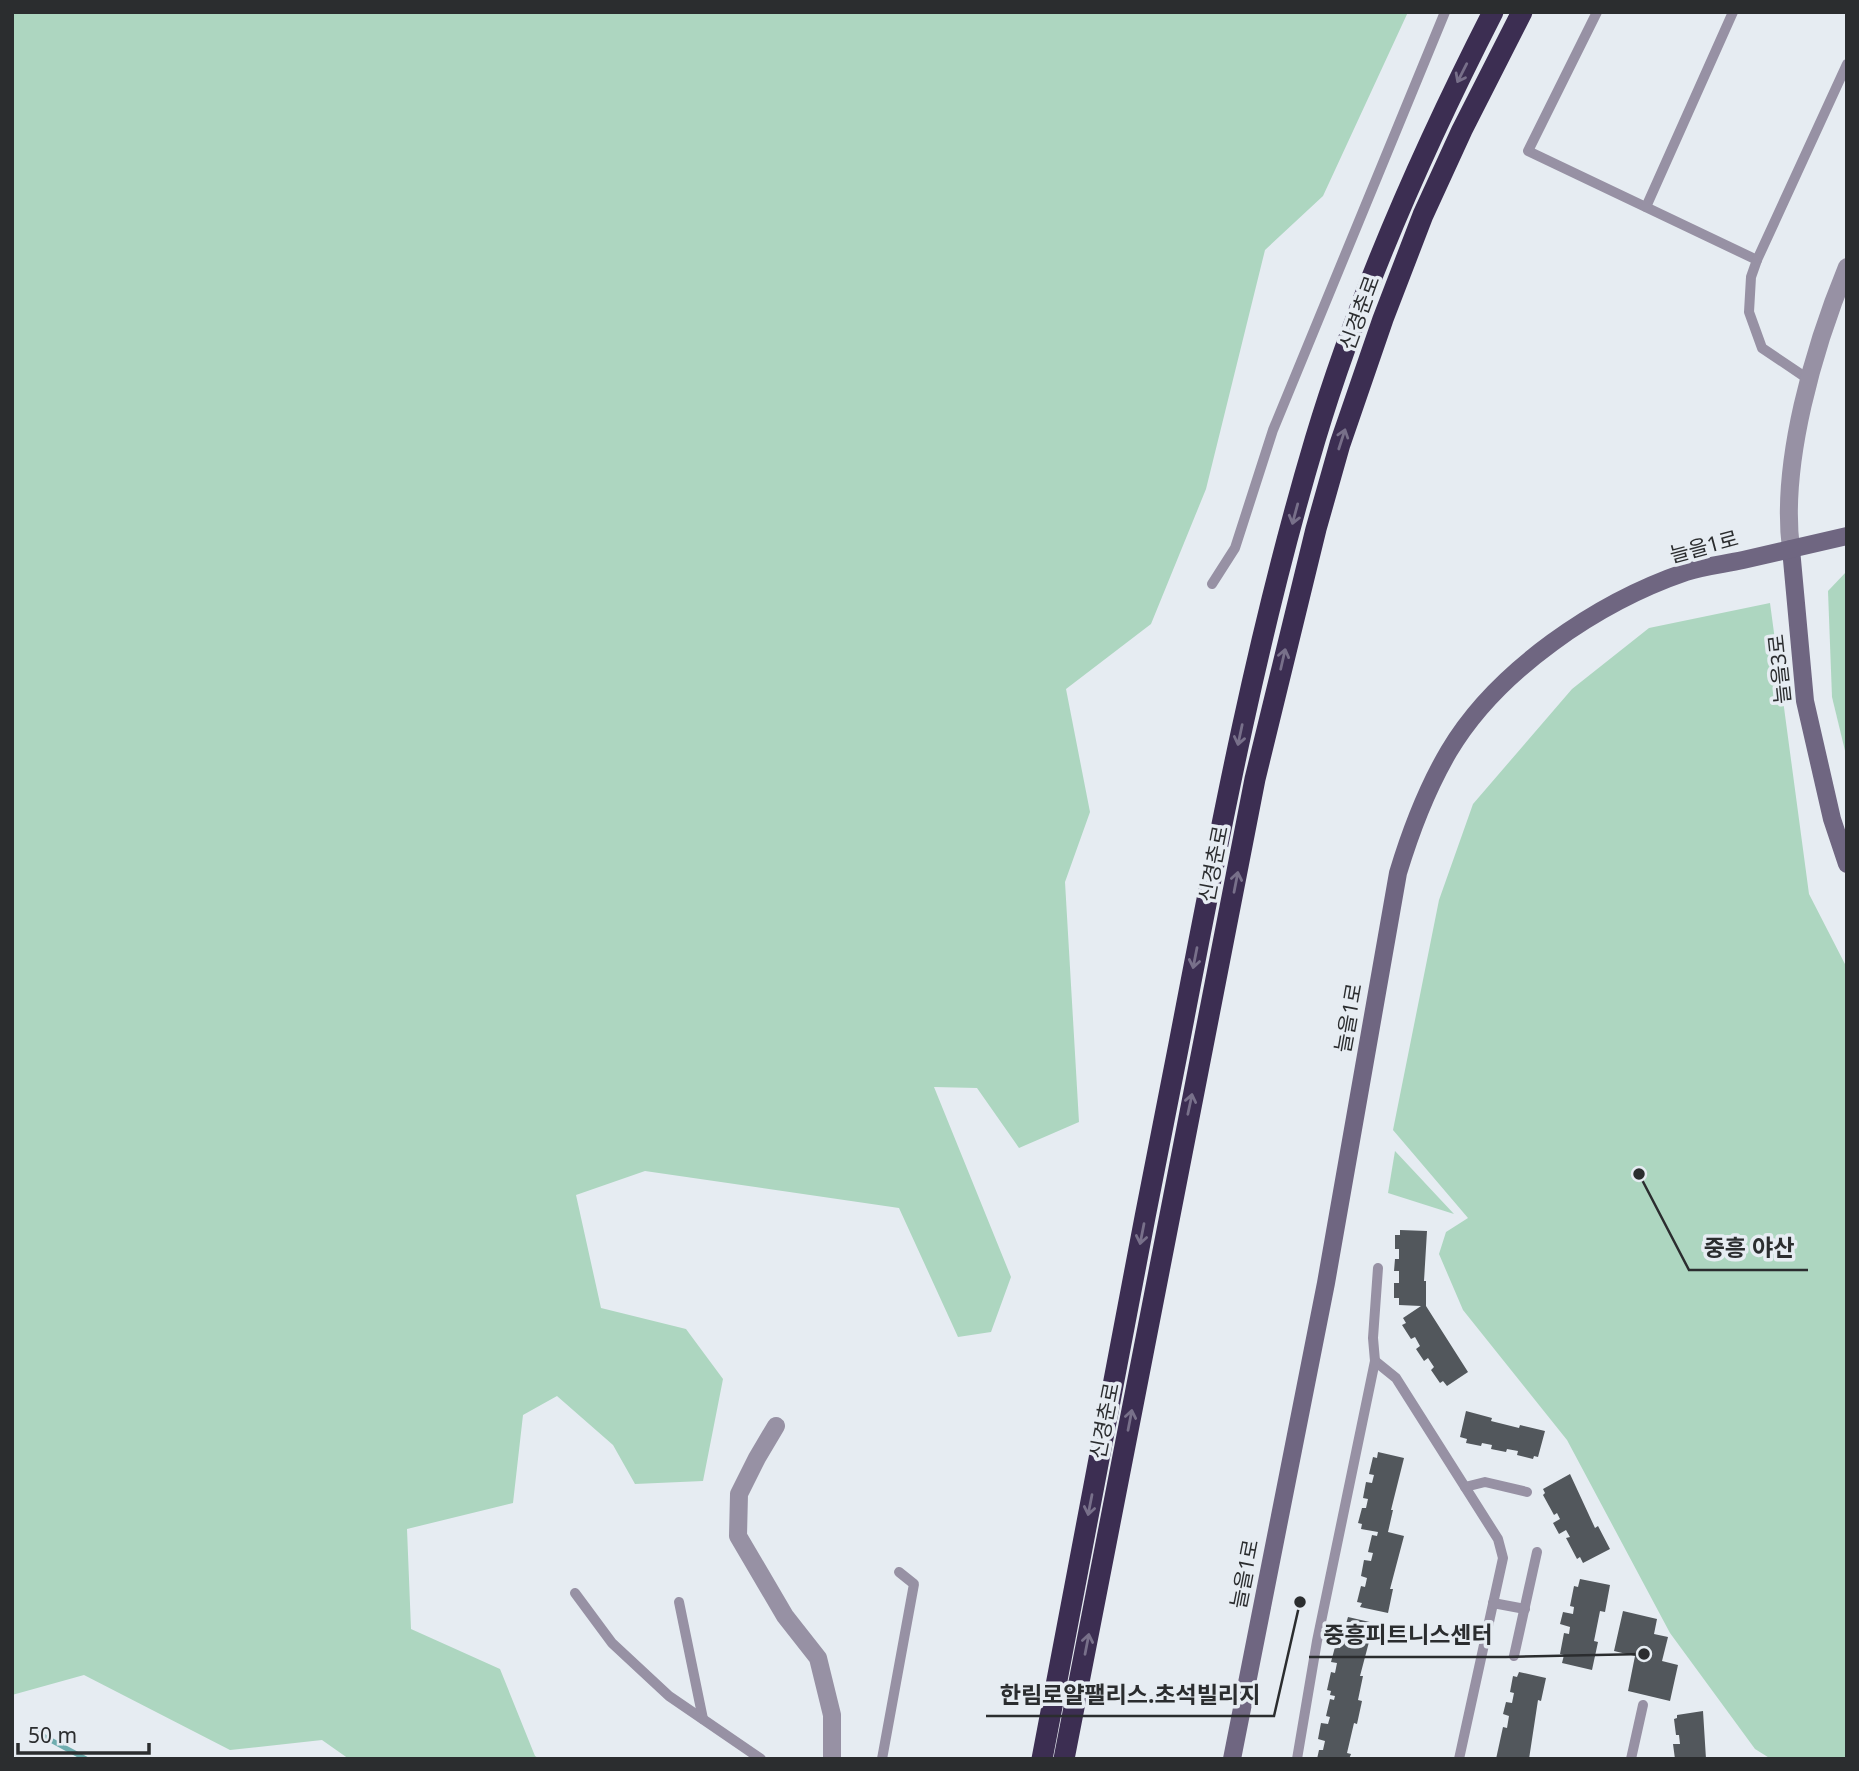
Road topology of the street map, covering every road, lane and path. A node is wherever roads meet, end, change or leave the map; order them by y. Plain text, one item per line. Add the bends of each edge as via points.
1 (1445, 12) edge
2 (1493, 12) edge
3 (1522, 12) edge
4 (1597, 12) edge
5 (1733, 12) edge
6 (1847, 64) edge
7 (1646, 207) junction
8 (1756, 260) junction
9 (1847, 267) edge
10 (1808, 379) junction
11 (1847, 536) edge
12 (1791, 549) junction
13 (1212, 584) dead end
14 (1847, 864) edge
15 (1378, 1268) dead end
16 (1375, 1361) junction
17 (776, 1426) dead end
18 (1465, 1487) junction
19 (1527, 1492) dead end
20 (1537, 1552) dead end
21 (899, 1572) dead end
22 (575, 1593) dead end
23 (679, 1602) dead end
24 (1493, 1603) junction
25 (1525, 1609) junction
26 (1514, 1656) dead end
27 (1643, 1705) dead end
28 (703, 1719) junction
29 (761, 1759) edge
30 (832, 1759) edge
31 (882, 1759) edge
32 (1042, 1759) edge
33 (1064, 1759) edge
34 (1232, 1759) edge
35 (1297, 1759) edge
36 (1459, 1759) edge
37 (1631, 1759) edge

1 - 13 lane via 1273,430 1235,548
2 -> 32 highway, 신경춘로 via 1394,225 1315,438 1248,701
33 -> 3 highway, 신경춘로 via 1255,779 1291,624 1340,444 1383,319 1423,215
4 - 7 lane via 1528,151
5 - 7 lane
6 - 8 lane
7 - 8 lane
8 - 10 lane via 1749,312 1762,348
9 - 10 street
10 - 12 street via 1789,484
11 - 12 street, 늘을1로
12 - 14 street, 늘을3로 via 1805,701
12 - 34 street, 늘을1로 via 1687,572 1620,601 1557,639 1511,677 1478,713 1450,749 1425,794 1398,873 1326,1283
15 - 16 lane
16 - 18 lane via 1396,1378
16 - 35 lane
17 - 30 street via 739,1494 738,1536 785,1616 818,1658 832,1715
18 - 19 lane via 1485,1482
18 - 24 lane via 1498,1539 1503,1558
20 - 25 lane
21 - 31 lane via 914,1584
22 - 28 lane via 612,1643 669,1696
23 - 28 lane
24 - 25 lane
24 - 36 lane
25 - 26 lane
27 - 37 lane
28 - 29 lane

